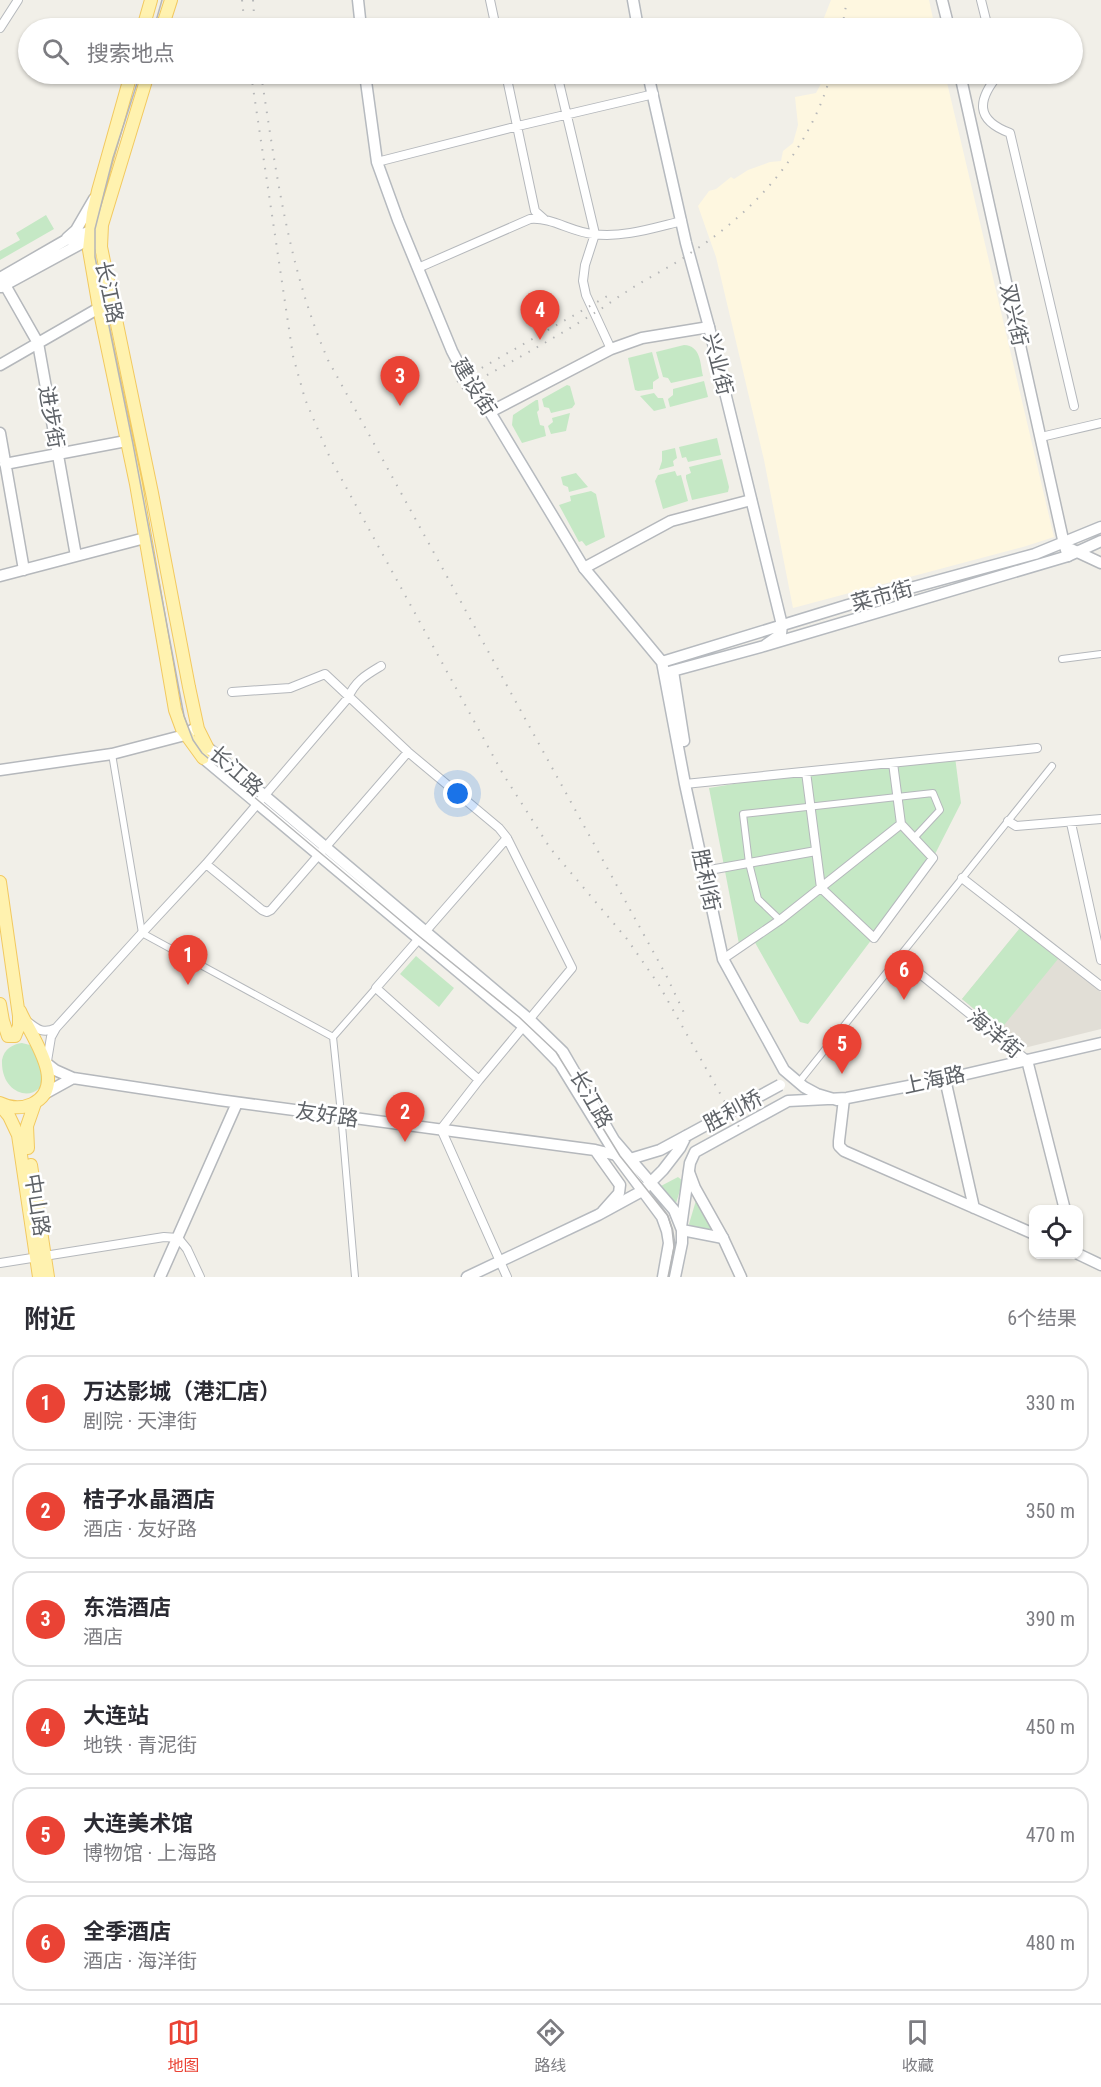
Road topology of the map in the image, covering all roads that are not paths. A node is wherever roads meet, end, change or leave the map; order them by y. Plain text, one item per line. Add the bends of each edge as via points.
1 (18, 0) edge
2 (151, 0) edge
3 (171, 0) edge
4 (358, 0) edge
5 (490, 0) edge
6 (633, 0) edge
7 (942, 0) edge
8 (981, 0) edge
9 (146, 18) edge
10 (165, 18) edge
11 (360, 18) edge
12 (494, 18) edge
13 (636, 18) edge
14 (946, 18) edge
15 (986, 18) edge
16 (0, 28) edge
17 (127, 84) edge
18 (145, 84) edge
19 (366, 84) edge
20 (508, 84) edge
21 (560, 84) edge
22 (651, 84) edge
23 (963, 84) edge
24 (991, 84) edge
25 (654, 94) junction
26 (567, 114) junction
27 (984, 115) junction
28 (972, 118) junction
29 (518, 126) junction
30 (376, 162) junction
31 (98, 191) junction
32 (544, 219) junction
33 (682, 221) junction
34 (96, 232) junction
35 (595, 234) junction
36 (66, 240) junction
37 (418, 268) junction
38 (2, 284) edge
39 (99, 308) junction
40 (709, 327) junction
41 (38, 343) junction
42 (611, 348) junction
43 (0, 365) edge
44 (1074, 406) dead end
45 (490, 412) junction
46 (1101, 423) edge
47 (0, 433) edge
48 (1041, 437) junction
49 (126, 441) junction
50 (58, 454) junction
51 (5, 464) junction
52 (751, 500) junction
53 (1101, 527) edge
54 (145, 538) junction
55 (1101, 541) edge
56 (1064, 544) junction
57 (1073, 555) junction
58 (76, 556) junction
59 (1101, 563) edge
60 (584, 568) junction
61 (24, 570) junction
62 (0, 576) edge
63 (782, 625) junction
64 (764, 646) junction
65 (1101, 654) edge
66 (1062, 659) dead end
67 (381, 666) dead end
68 (667, 669) junction
69 (232, 692) dead end
70 (348, 698) junction
71 (197, 725) junction
72 (185, 735) junction
73 (1040, 748) dead end
74 (408, 752) junction
75 (205, 753) junction
76 (112, 754) junction
77 (893, 763) junction
78 (1052, 766) dead end
79 (0, 770) edge
80 (806, 772) junction
81 (688, 784) junction
82 (898, 797) junction
83 (260, 799) junction
84 (810, 807) junction
85 (1101, 819) edge
86 (1008, 821) junction
87 (1071, 823) junction
88 (902, 824) junction
89 (507, 838) junction
90 (914, 838) junction
91 (321, 851) junction
92 (816, 851) junction
93 (749, 863) junction
94 (206, 864) junction
95 (707, 871) junction
96 (962, 878) junction
97 (0, 882) edge
98 (821, 888) junction
99 (780, 920) junction
100 (142, 933) junction
101 (421, 935) junction
102 (726, 957) junction
103 (899, 957) junction
104 (1101, 960) edge
105 (1101, 986) edge
106 (376, 988) junction
107 (16, 999) junction
108 (0, 1004) edge
109 (21, 1013) junction
110 (526, 1022) junction
111 (56, 1028) junction
112 (333, 1037) junction
113 (1101, 1043) edge
114 (1027, 1060) junction
115 (46, 1063) junction
116 (784, 1070) junction
117 (73, 1078) junction
118 (945, 1079) junction
119 (479, 1080) junction
120 (797, 1081) junction
121 (40, 1098) junction
122 (841, 1099) junction
123 (788, 1101) junction
124 (237, 1103) junction
125 (0, 1104) edge
126 (340, 1104) dead end
127 (342, 1125) dead end
128 (441, 1130) junction
129 (22, 1134) junction
130 (686, 1136) junction
131 (595, 1150) junction
132 (616, 1155) junction
133 (630, 1159) junction
134 (663, 1170) junction
135 (689, 1172) junction
136 (651, 1182) junction
137 (642, 1191) junction
138 (686, 1194) junction
139 (1064, 1205) edge
140 (974, 1208) junction
141 (598, 1215) junction
142 (682, 1228) junction
143 (1029, 1232) edge
144 (178, 1238) junction
145 (723, 1238) junction
146 (40, 1256) junction
147 (1083, 1256) edge
148 (499, 1261) junction
149 (0, 1263) edge
150 (1101, 1265) edge
151 (39, 1277) edge
152 (48, 1277) edge
153 (160, 1277) edge
154 (200, 1277) edge
155 (355, 1277) edge
156 (467, 1277) edge
157 (507, 1277) edge
158 (663, 1277) edge
159 (675, 1277) edge
160 (741, 1277) edge

1 - 16 street
2 - 9 main road
3 - 10 main road
4 - 11 main road
5 - 12 street
6 - 13 main road
7 - 14 main road
8 - 15 street
17 - 31 main road, 长江路
18 - 34 main road, 长江路
19 - 30 main road, 建设街
20 - 29 street
21 - 26 street
22 - 25 main road, 兴业街
23 - 28 main road, 双兴街
24 - 27 street via 986,90
25 - 26 street
25 - 33 main road, 兴业街
26 - 29 street
26 - 35 street
27 - 28 street
27 - 44 street via 988,122 1010,133
28 - 48 main road, 双兴街
29 - 30 street
29 - 32 street via 535,211
30 - 37 main road, 建设街
31 - 34 main road, 长江路
31 - 36 main road
32 - 35 street
32 - 37 street via 530,219
33 - 35 street via 611,236
33 - 40 main road, 兴业街
34 - 36 main road
34 - 38 main road
34 - 39 main road, 长江路 via 89,250
34 - 71 main road, 长江路 via 145,456
35 - 42 street via 586,257 583,281 588,304
36 - 38 main road
37 - 45 main road, 建设街 via 452,351
38 - 41 main road, 进步街
39 - 41 main road
39 - 49 main road, 长江路
40 - 42 main road via 642,338
40 - 52 main road, 兴业街
41 - 43 main road
41 - 50 main road, 进步街
42 - 45 main road
45 - 60 main road, 建设街
46 - 48 street
47 - 51 main road
48 - 56 main road, 双兴街
49 - 50 main road
49 - 54 main road, 长江路
50 - 51 main road
50 - 58 main road, 进步街
51 - 61 main road
52 - 60 main road via 671,521
52 - 63 main road, 兴业街
53 - 56 main road, 菜市街
54 - 58 main road
54 - 72 main road, 长江路 via 175,710
55 - 57 main road
56 - 57 main road
56 - 63 main road, 菜市街
57 - 59 main road
57 - 64 main road
58 - 61 main road
60 - 68 main road, 建设街
61 - 62 main road
63 - 64 main road via 781,634
63 - 68 main road, 菜市街
64 - 68 main road
65 - 66 street
67 - 70 street via 360,679
68 - 81 main road, 胜利街
69 - 70 street via 290,688 325,674
70 - 74 street
70 - 83 street
71 - 72 main road
71 - 75 main road, 长江路
72 - 75 main road, 长江路
72 - 76 main road
73 - 77 street
74 - 89 street
74 - 91 street
75 - 83 main road, 长江路
76 - 79 main road
76 - 100 street
77 - 80 street
77 - 82 street
78 - 86 street
80 - 81 street
80 - 84 street
81 - 95 main road, 胜利街
82 - 84 street
82 - 88 street
82 - 90 street via 933,793 940,810
83 - 91 main road, 长江路
83 - 94 street
84 - 92 street
84 - 93 street via 743,814
85 - 87 street
86 - 87 street via 1016,826
86 - 96 street
87 - 104 street
88 - 90 street
88 - 98 street
89 - 101 street
89 - 110 street via 572,968
90 - 98 street via 933,858 874,938
91 - 94 street via 267,912
91 - 101 main road, 长江路
92 - 93 street
92 - 98 street
93 - 95 street
93 - 99 street via 758,899
94 - 100 street
95 - 102 main road, 胜利街
96 - 103 street
96 - 105 street
97 - 107 main road
98 - 99 street
99 - 102 street
100 - 111 street
100 - 112 street
101 - 106 street
101 - 110 main road, 长江路
102 - 116 main road, 胜利街
102 - 120 main road, 胜利街
103 - 114 street, 海洋街
103 - 120 street
106 - 112 street
106 - 119 street
107 - 108 main road via 19,1026 15,1036 8,1036
107 - 109 main road
109 - 111 street via 41,1031
109 - 115 main road
110 - 119 street
110 - 132 main road, 长江路 via 560,1064
110 - 133 main road, 长江路 via 562,1052 614,1140
111 - 115 street
112 - 126 street
113 - 114 main road, 上海路
114 - 118 main road, 上海路
114 - 139 main road, 海洋街
115 - 117 main road
115 - 121 main road via 47,1084
116 - 120 main road, 胜利街
116 - 130 main road, 胜利桥, bridge via 785,1080 780,1085
117 - 121 main road
117 - 124 main road, 友好路
118 - 122 main road, 上海路
118 - 140 main road
119 - 128 street
120 - 122 main road via 817,1094
120 - 123 main road
121 - 125 main road via 21,1108
121 - 129 main road
122 - 123 main road, 上海路
122 - 140 main road via 839,1146 844,1151
123 - 135 main road, 胜利桥 via 695,1152
124 - 128 main road, 友好路
124 - 144 main road
125 - 129 main road
127 - 155 street
128 - 131 main road, 友好路
128 - 148 street
129 - 146 main road, 中山路
130 - 133 main road, 胜利桥 via 660,1150
130 - 134 main road
131 - 132 main road, 友好路
131 - 141 main road via 620,1185 619,1193
132 - 133 main road, 友好路
132 - 137 main road, 长江路
133 - 136 main road, 长江路
134 - 136 main road
134 - 138 main road via 679,1167 686,1181
135 - 138 main road
135 - 145 main road
136 - 137 main road
136 - 142 main road, 长江路 via 674,1210
137 - 141 main road
137 - 158 main road, 长江路 via 667,1231
138 - 142 main road
140 - 143 main road
141 - 148 main road
142 - 145 main road
142 - 159 main road
144 - 146 street
144 - 153 main road
144 - 154 street
145 - 160 main road
146 - 149 street
146 - 151 main road, 中山路
146 - 152 main road, 中山路
147 - 150 main road
148 - 156 main road
148 - 157 street

